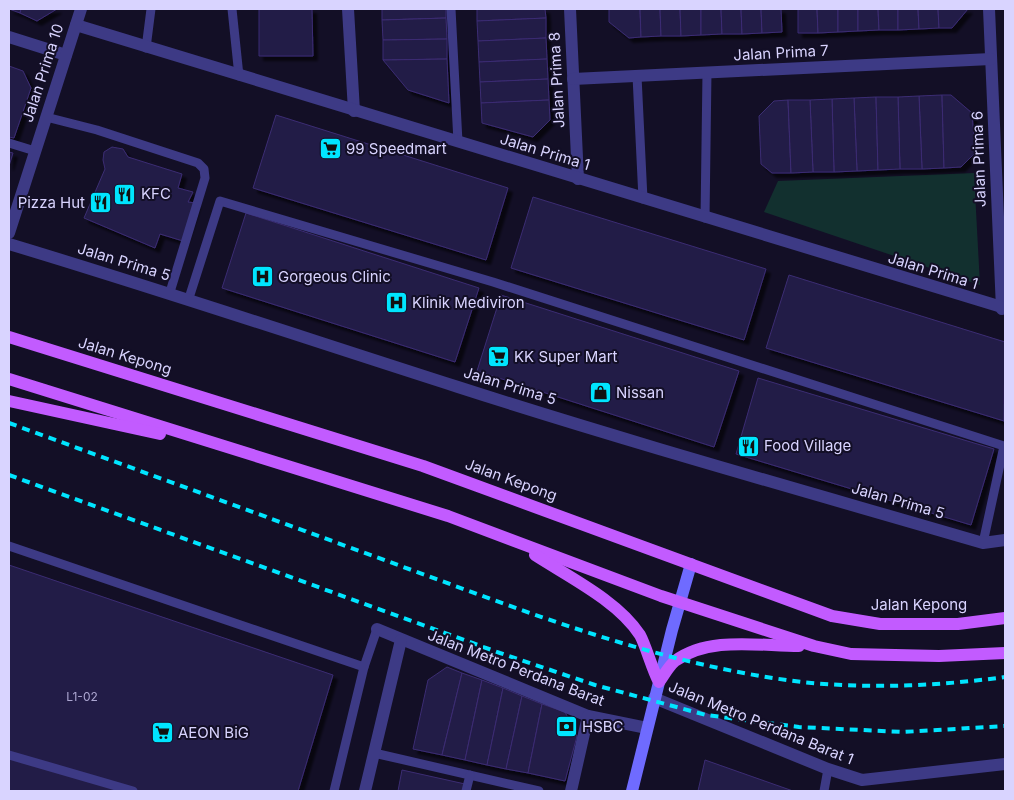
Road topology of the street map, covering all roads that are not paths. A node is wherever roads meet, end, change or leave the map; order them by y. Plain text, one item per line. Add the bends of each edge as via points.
1 (81, 9) edge
2 (151, 9) edge
3 (232, 9) edge
4 (348, 9) edge
5 (451, 9) edge
6 (570, 9) edge
7 (989, 9) edge
8 (76, 25) junction
9 (9, 37) edge
10 (146, 48) junction
11 (66, 55) junction
12 (991, 59) junction
13 (708, 72) junction
14 (240, 76) junction
15 (637, 76) junction
16 (573, 79) junction
17 (354, 110) junction
18 (46, 117) junction
19 (458, 142) junction
20 (9, 143) edge
21 (35, 151) junction
22 (1001, 175) edge
23 (578, 179) junction
24 (643, 199) junction
25 (706, 218) junction
26 (9, 233) edge
27 (9, 244) edge
28 (170, 292) junction
29 (189, 298) junction
30 (1004, 309) edge
31 (9, 337) edge
32 (9, 379) edge
33 (9, 401) edge
34 (244, 452) junction
35 (1005, 540) edge
36 (515, 542) junction
37 (984, 543) junction
38 (9, 546) edge
39 (691, 564) junction
40 (679, 603) junction
41 (1005, 618) edge
42 (377, 629) joint
43 (400, 640) junction
44 (814, 646) junction
45 (1005, 653) edge
46 (364, 667) junction
47 (658, 682) junction
48 (654, 698) junction
49 (588, 716) junction
50 (647, 728) junction
51 (374, 753) junction
52 (9, 755) edge
53 (1005, 764) edge
54 (828, 769) junction
55 (470, 775) junction
56 (133, 791) edge
57 (334, 791) edge
58 (365, 791) edge
59 (466, 791) edge
60 (540, 791) edge
61 (571, 791) edge
62 (632, 791) edge
63 (824, 791) edge

1 - 8 street, Jalan Prima 10
2 - 10 lane
3 - 14 lane
4 - 17 street
5 - 19 lane
6 - 16 street, Jalan Prima 8
7 - 12 street, Jalan Prima 6
8 - 10 street, Jalan Prima 1
8 - 11 street, Jalan Prima 10
9 - 11 street
10 - 14 street, Jalan Prima 1
11 - 18 street, Jalan Prima 10
12 - 13 street, Jalan Prima 7
12 - 22 street, Jalan Prima 6
13 - 15 street, Jalan Prima 7
13 - 25 lane
14 - 17 street, Jalan Prima 1
15 - 16 street, Jalan Prima 7
15 - 24 lane
16 - 23 street, Jalan Prima 8
17 - 19 street, Jalan Prima 1
18 - 21 street, Jalan Prima 10
18 - 28 lane via 198,163 204,169 205,178
19 - 23 street, Jalan Prima 1
20 - 21 lane
21 - 26 street, Jalan Prima 10
22 - 30 street, Jalan Prima 6
23 - 24 street, Jalan Prima 1
24 - 25 street, Jalan Prima 1
25 - 30 street, Jalan Prima 1
27 - 28 street, Jalan Prima 5
28 - 29 street, Jalan Prima 5
29 - 37 street, Jalan Prima 5 via 460,388
29 - 37 lane via 220,201 493,282 1004,446
31 - 39 main road, Jalan Kepong via 423,466
32 - 34 main road
33 - 34 main road
34 - 36 main road via 448,516
35 - 37 street, Jalan Prima 5
36 - 40 main road
36 - 47 main road via 593,592 631,623 641,638
38 - 46 lane
39 - 40 street
39 - 41 main road, Jalan Kepong via 832,616 861,621 958,624
40 - 44 main road
40 - 47 street
42 - 43 street, Jalan Metro Perdana Barat
42 - 46 lane
43 - 49 street, Jalan Metro Perdana Barat
43 - 51 street
44 - 45 main road via 851,654 939,656
44 - 47 main road via 707,646 692,650 674,662
46 - 57 lane
47 - 48 street
48 - 50 street
48 - 54 street, Jalan Metro Perdana Barat 1
49 - 50 street, Jalan Metro Perdana Barat
49 - 61 street
50 - 62 street
51 - 55 lane
51 - 58 street
52 - 56 lane
53 - 54 street, Jalan Metro Perdana Barat 1 via 867,780
54 - 63 lane
55 - 59 lane
55 - 60 lane

